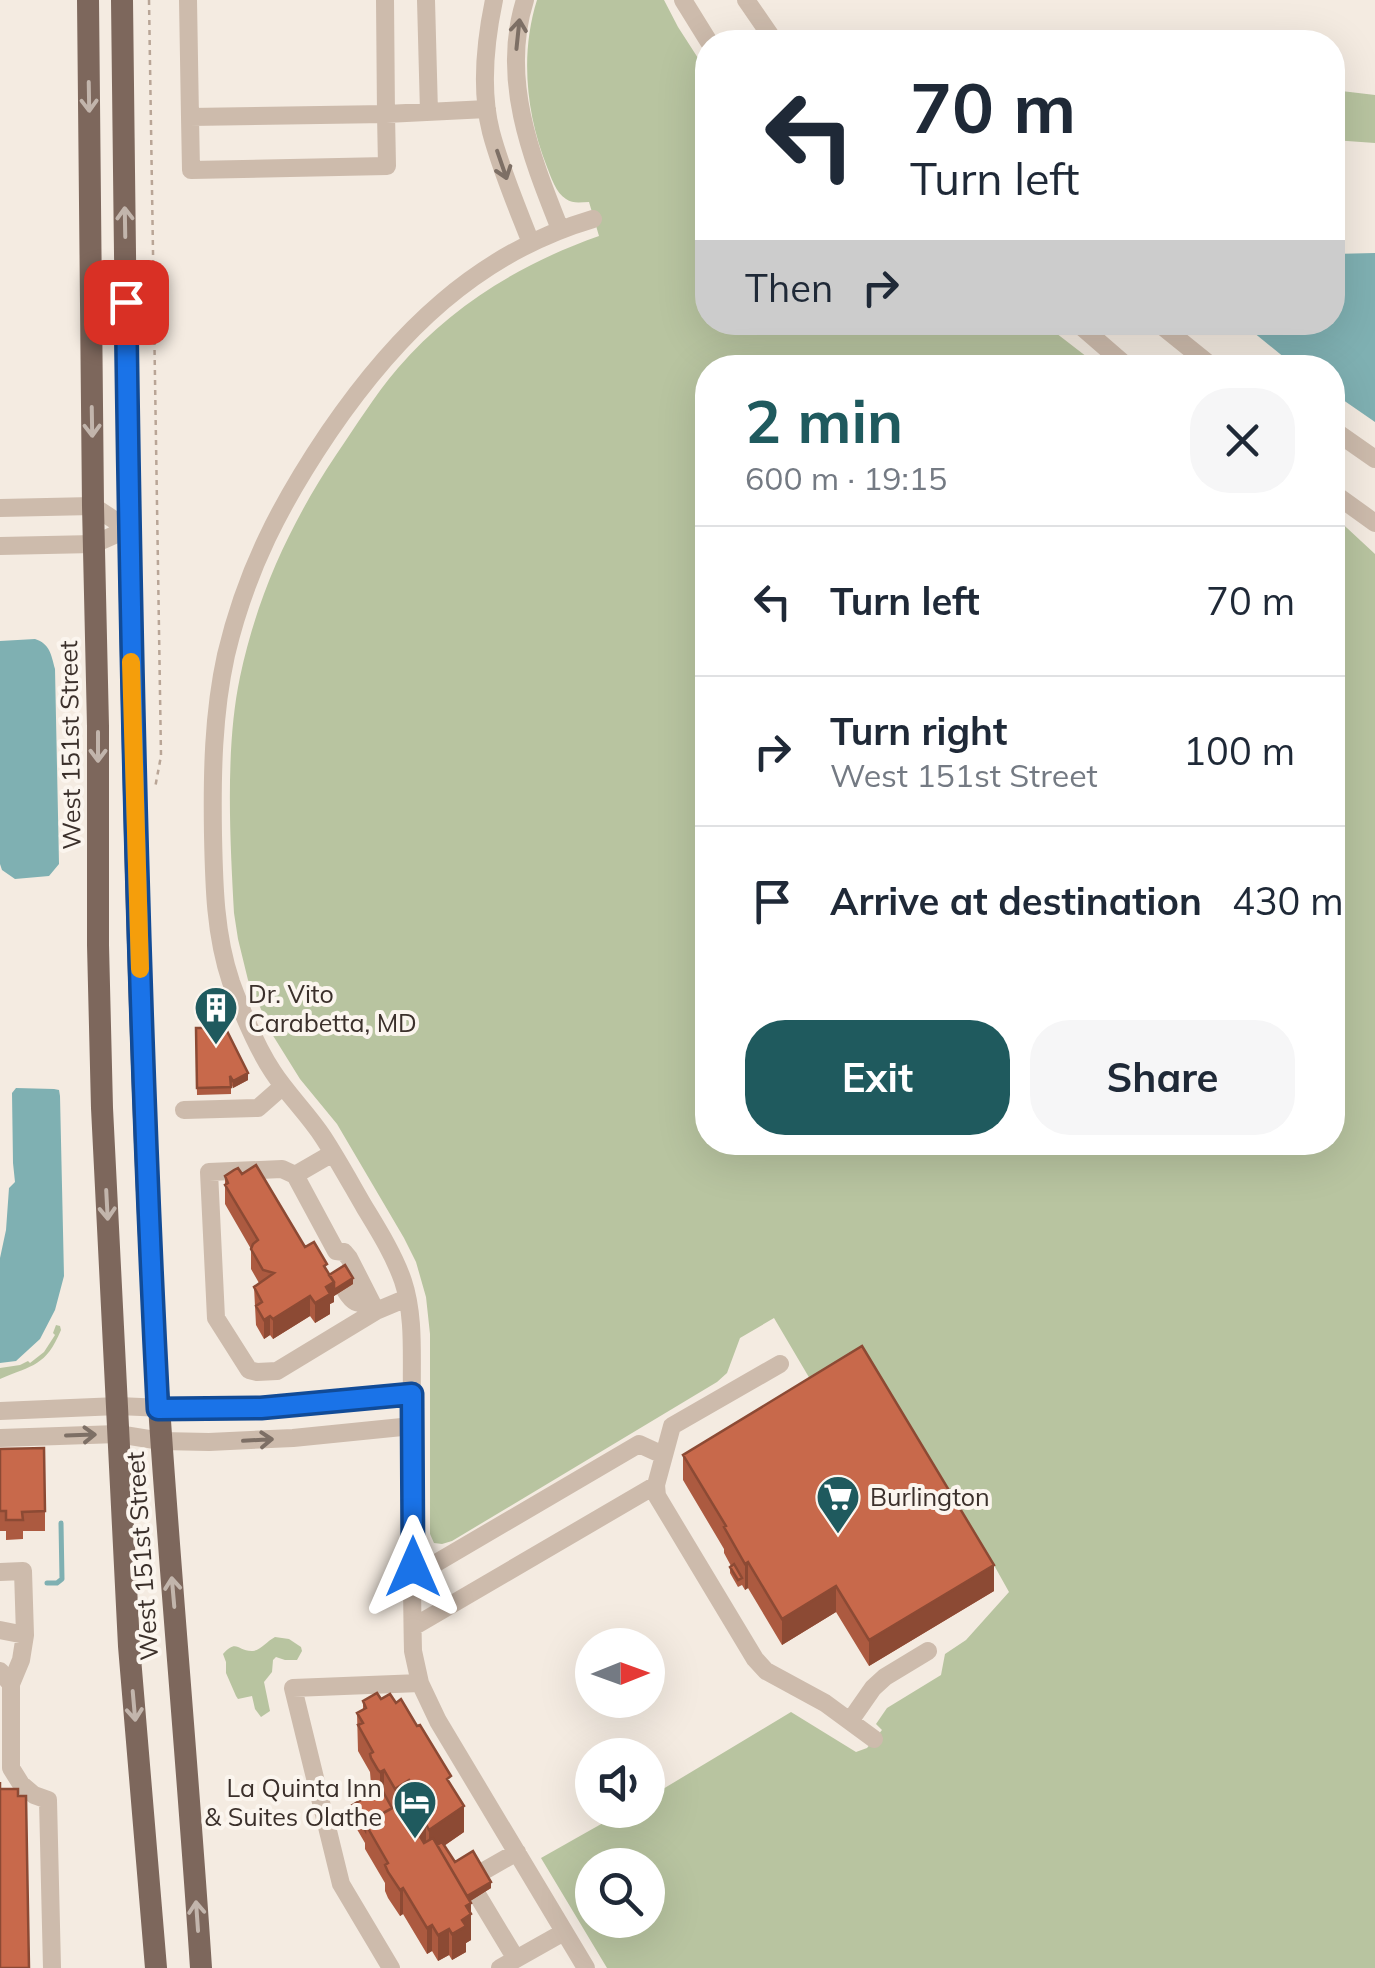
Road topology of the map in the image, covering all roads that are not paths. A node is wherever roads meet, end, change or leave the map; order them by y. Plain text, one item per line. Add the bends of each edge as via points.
1 (88, 0) edge
2 (122, 0) edge
3 (188, 0) edge
4 (385, 0) edge
5 (426, 0) edge
6 (494, 0) edge
7 (525, 0) edge
8 (683, 0) edge
9 (746, 0) edge
10 (702, 30) edge
11 (766, 30) edge
12 (487, 109) junction
13 (429, 112) junction
14 (386, 114) junction
15 (190, 117) junction
16 (593, 219) dead end
17 (560, 229) junction
18 (530, 244) junction
19 (1091, 335) edge
20 (1172, 335) edge
21 (1114, 355) edge
22 (1198, 355) edge
23 (1345, 438) edge
24 (1375, 459) edge
25 (1345, 501) edge
26 (93, 506) junction
27 (0, 508) edge
28 (1375, 523) edge
29 (128, 530) junction
30 (94, 544) junction
31 (0, 546) edge
32 (283, 1086) junction
33 (184, 1110) dead end
34 (332, 1154) junction
35 (295, 1175) junction
36 (337, 1272) junction
37 (408, 1298) junction
38 (374, 1307) junction
39 (780, 1364) dead end
40 (412, 1394) junction
41 (118, 1406) junction
42 (158, 1409) junction
43 (0, 1411) edge
44 (412, 1426) junction
45 (118, 1434) junction
46 (0, 1438) edge
47 (161, 1441) junction
48 (664, 1455) junction
49 (656, 1485) junction
50 (413, 1567) junction
51 (0, 1572) edge
52 (412, 1627) junction
53 (0, 1630) edge
54 (25, 1635) junction
55 (928, 1651) dead end
56 (6, 1677) edge
57 (420, 1683) junction
58 (5, 1707) edge
59 (850, 1721) junction
60 (874, 1739) dead end
61 (517, 1852) junction
62 (482, 1872) edge
63 (478, 1896) edge
64 (564, 1932) junction
65 (508, 1964) edge
66 (52, 1968) edge
67 (156, 1968) edge
68 (201, 1968) edge
69 (391, 1968) edge
70 (586, 1968) edge

1 -> 26 main road, West 151st Street
29 -> 2 main road, West 151st Street
3 - 15 street
4 - 14 street
5 - 13 street
6 - 12 street via 484,73
17 -> 7 street via 520,110 516,39
8 - 10 street
9 - 11 street
12 - 13 street
12 -> 18 street
13 - 14 street
14 - 15 street
14 - 15 street via 386,166 191,170
16 - 17 street
17 - 18 street
18 - 32 street via 420,319 351,400 280,508 234,624 213,757 217,914 233,987
19 - 21 street
20 - 22 street
23 - 24 street
25 - 28 street
26 - 27 street
26 - 29 street
26 - 30 main road, West 151st Street
29 - 30 street
29 - 42 main road, West 151st Street
30 - 31 street
30 -> 41 main road, West 151st Street via 102,1108
32 - 33 street via 258,1108
32 - 34 street
34 - 35 street
34 - 37 street via 385,1241
35 - 36 street
35 - 38 street via 209,1172 216,1318 249,1370 266,1372 287,1366
36 - 38 street via 352,1302
36 - 38 street via 344,1252
37 - 38 street
37 - 40 street
39 - 48 street via 672,1426
40 - 42 street via 261,1408
40 - 44 street
41 - 42 street
41 - 43 street
41 - 45 main road, West 151st Street
42 - 47 main road, West 151st Street
47 -> 44 street
44 - 50 street
46 -> 45 street
45 - 47 street
45 -> 67 main road, West 151st Street
68 -> 47 main road, West 151st Street
48 - 49 street
48 - 50 street via 639,1444 432,1566
49 - 52 street
49 - 59 street via 755,1660
50 - 52 street
51 - 54 street via 23,1571
52 - 57 street
53 - 54 street
54 - 56 street via 21,1660
55 - 59 street via 885,1676
56 - 58 street
57 - 61 street
57 - 69 street via 294,1688 341,1884
58 - 66 street via 11,1768 21,1784 48,1800
59 - 60 street
61 - 62 street
61 - 64 street
63 - 65 street
64 - 65 street
64 - 70 street

